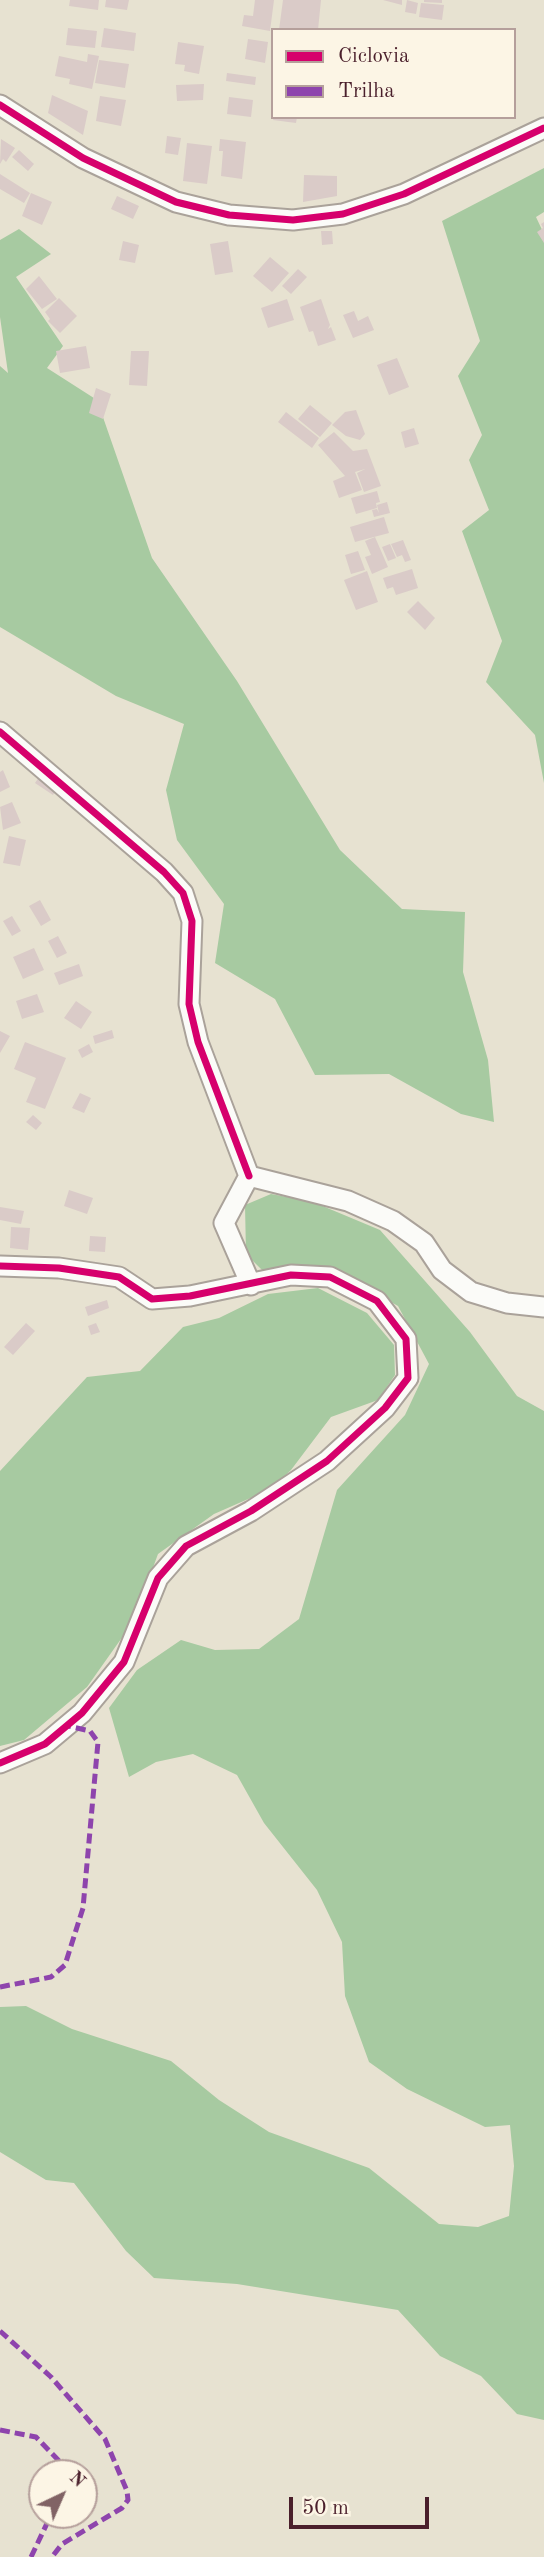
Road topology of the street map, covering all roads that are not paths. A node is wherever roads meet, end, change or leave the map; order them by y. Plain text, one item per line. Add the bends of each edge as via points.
1 (0, 104) edge
2 (544, 128) edge
3 (0, 732) edge
4 (249, 1177) junction
5 (0, 1266) edge
6 (251, 1285) junction
7 (544, 1307) edge
8 (0, 1763) edge

1 - 2 street via 83,158 176,202 229,215 280,219 343,214 404,194
3 - 4 street via 164,872 183,894 192,921 190,1004 198,1042
4 - 6 street via 224,1223
4 - 7 street via 348,1201 393,1221 424,1243 442,1270 471,1292
5 - 6 street via 60,1268 119,1277 152,1299
6 - 8 street via 291,1275 330,1276 377,1301 406,1339 408,1378 385,1408 327,1461 251,1511 186,1546 158,1578 124,1662 82,1713 45,1744

